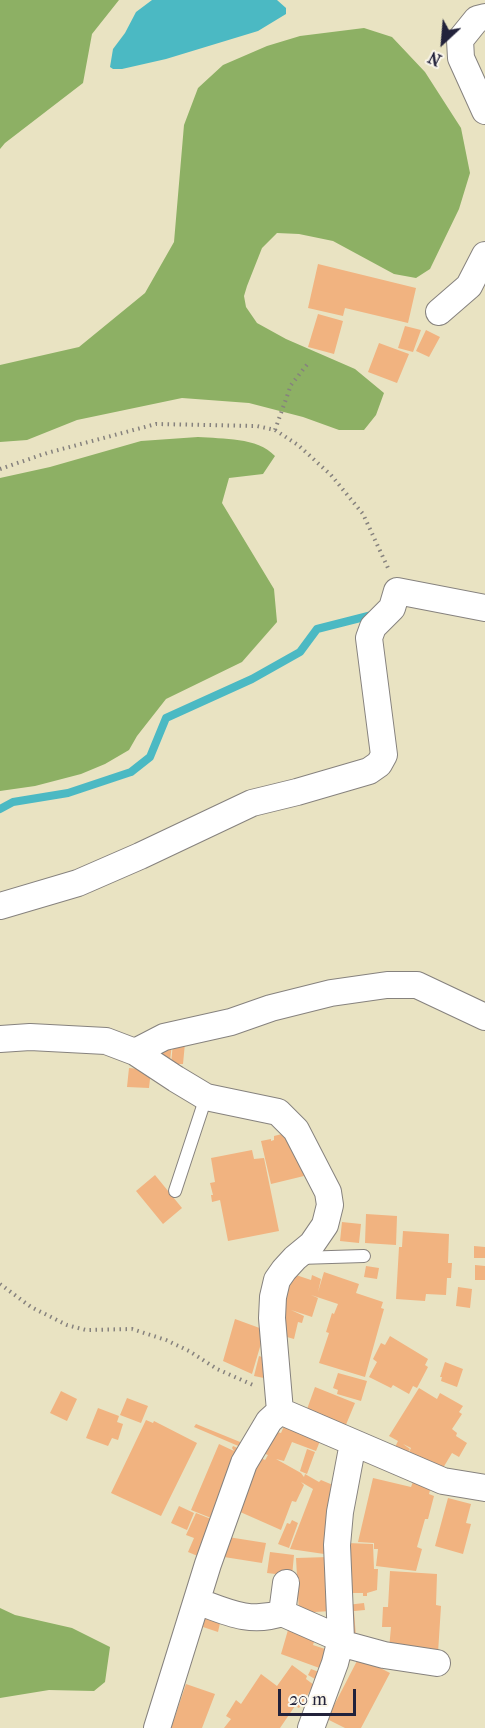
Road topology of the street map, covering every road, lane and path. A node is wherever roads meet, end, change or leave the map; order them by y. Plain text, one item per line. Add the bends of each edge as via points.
1 (485, 17) edge
2 (485, 111) edge
3 (485, 255) edge
4 (439, 312) dead end
5 (309, 363) dead end
6 (275, 430) junction
7 (0, 469) edge
8 (397, 591) junction
9 (485, 608) edge
10 (0, 906) edge
11 (485, 1017) edge
12 (0, 1039) edge
13 (135, 1052) junction
14 (206, 1097) junction
15 (175, 1191) dead end
16 (364, 1256) dead end
17 (295, 1258) junction
18 (0, 1284) edge
19 (280, 1402) junction
20 (353, 1443) junction
21 (485, 1488) edge
22 (286, 1583) dead end
23 (197, 1601) junction
24 (282, 1613) junction
25 (341, 1641) junction
26 (437, 1663) dead end
27 (157, 1728) edge
28 (311, 1728) edge

1 - 2 street via 477,19 460,40 461,58
3 - 4 street via 470,286
5 - 6 path via 291,385
6 - 7 path via 257,426 156,424
6 - 8 path via 298,445 331,476 363,514
8 - 9 street
8 - 10 street via 392,608 373,627 369,638 384,754 379,764 369,771 252,803 78,883
11 - 13 street via 417,985 387,985 331,993 271,1008 231,1022 164,1037
12 - 13 street via 97,1040
13 - 14 street
14 - 15 lane
14 - 17 street via 278,1112 306,1146 330,1205 325,1226
16 - 17 lane
17 - 19 street via 277,1281 273,1297
18 - 19 path via 31,1307 67,1325 86,1330 132,1329 166,1340
19 - 20 street
19 - 23 street via 244,1463
20 - 21 street via 443,1481
20 - 25 street via 337,1545
22 - 24 street
23 - 24 street via 243,1617 266,1619
23 - 27 street
24 - 25 street
25 - 26 street via 384,1655
25 - 28 street

